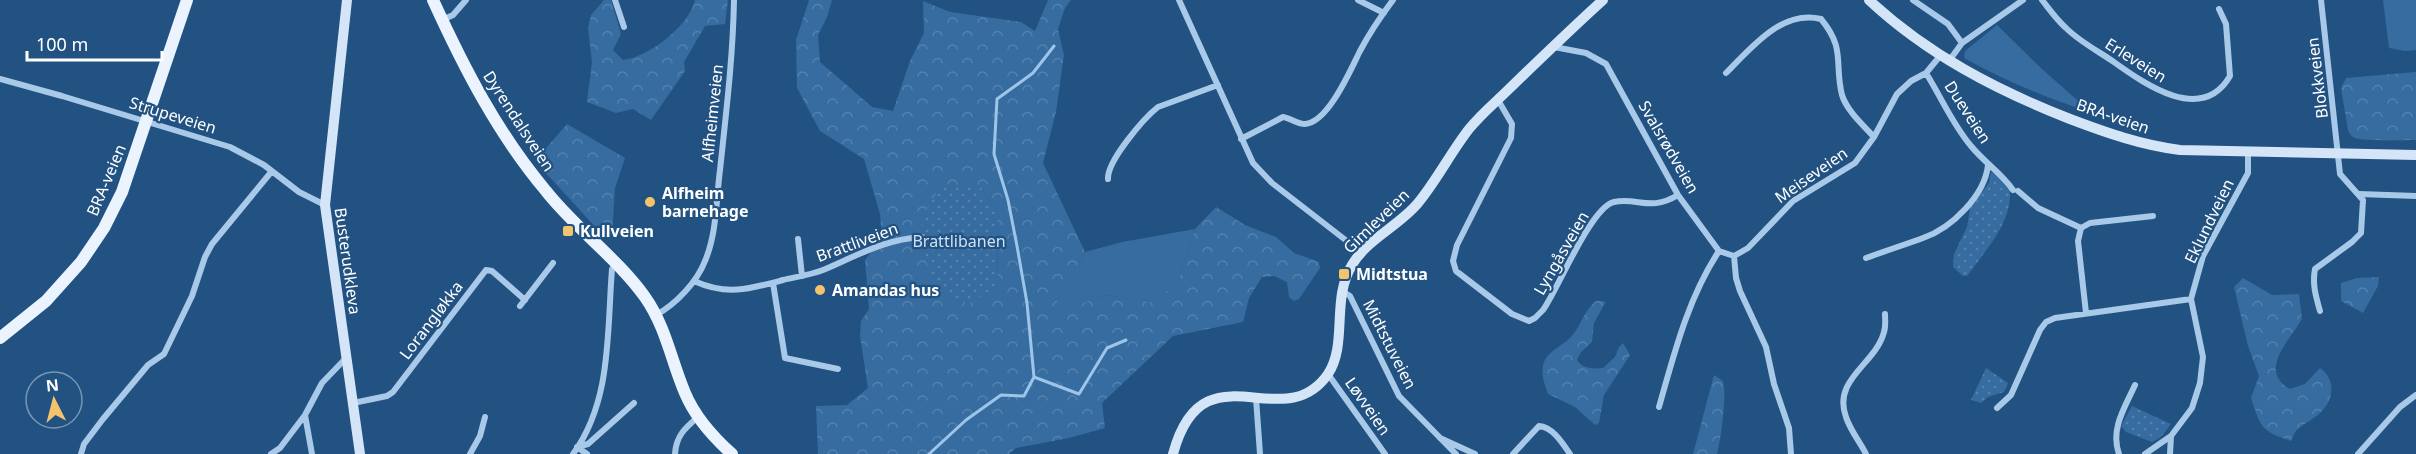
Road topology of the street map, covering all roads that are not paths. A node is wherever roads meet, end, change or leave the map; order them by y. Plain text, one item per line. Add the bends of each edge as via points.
1 (187, 0) edge
2 (347, 0) edge
3 (433, 0) edge
4 (466, 0) edge
5 (615, 0) edge
6 (734, 0) edge
7 (1179, 0) edge
8 (1358, 0) edge
9 (1393, 0) edge
10 (1603, 0) edge
11 (1869, 0) edge
12 (1913, 0) edge
13 (2023, 0) edge
14 (2042, 0) edge
15 (2321, 0) edge
16 (2219, 9) dead end
17 (1384, 13) junction
18 (442, 20) junction
19 (624, 27) dead end
20 (1962, 43) junction
21 (1553, 46) junction
22 (1945, 58) junction
23 (1726, 73) dead end
24 (1926, 73) junction
25 (0, 79) edge
26 (1218, 84) junction
27 (1498, 100) junction
28 (147, 122) junction
29 (1874, 137) junction
30 (1241, 139) junction
31 (2248, 152) junction
32 (2337, 154) junction
33 (2416, 155) edge
34 (1988, 165) junction
35 (272, 171) junction
36 (1108, 179) dead end
37 (2359, 194) junction
38 (1678, 195) junction
39 (2416, 196) edge
40 (325, 206) junction
41 (2153, 216) dead end
42 (2081, 228) junction
43 (922, 237) dead end
44 (798, 239) dead end
45 (1719, 251) junction
46 (1361, 252) junction
47 (1734, 256) junction
48 (1866, 258) dead end
49 (553, 263) dead end
50 (617, 264) junction
51 (802, 276) junction
52 (694, 281) junction
53 (773, 283) junction
54 (1341, 291) junction
55 (2190, 299) junction
56 (525, 300) junction
57 (520, 306) dead end
58 (2320, 311) dead end
59 (2086, 313) junction
60 (1885, 314) dead end
61 (656, 315) junction
62 (0, 338) edge
63 (346, 357) junction
64 (838, 369) dead end
65 (1328, 374) junction
66 (2135, 384) dead end
67 (2416, 395) edge
68 (1256, 398) junction
69 (353, 403) junction
70 (634, 403) dead end
71 (1659, 407) dead end
72 (1997, 408) dead end
73 (305, 415) junction
74 (485, 417) dead end
75 (698, 417) junction
76 (2171, 436) junction
77 (1439, 438) junction
78 (578, 447) junction
79 (81, 454) edge
80 (271, 454) edge
81 (312, 454) edge
82 (360, 454) edge
83 (470, 454) edge
84 (573, 454) edge
85 (587, 454) edge
86 (675, 454) edge
87 (732, 454) edge
88 (1173, 454) edge
89 (1260, 454) edge
90 (1385, 454) edge
91 (1456, 454) edge
92 (1475, 454) edge
93 (1513, 454) edge
94 (1570, 454) edge
95 (1791, 454) edge
96 (1866, 454) edge
97 (2119, 454) edge
98 (2145, 454) edge
99 (2170, 454) edge
100 (2358, 454) edge

1 - 28 main road, BRA-veien
2 - 40 street, Busterudkleva
3 - 18 main road, Dyrendalsveien
4 - 18 street via 453,15
5 - 19 street
6 - 52 street, Alfheimveien via 716,216 706,261
7 - 26 street
8 - 17 street
9 - 17 street
10 - 21 street, Gimleveien
11 - 22 street, BRA-veien via 1908,34
12 - 20 street via 1948,24
13 - 20 street, Meiseveien
14 - 16 street, Erleveien via 2067,29 2147,85 2163,93 2192,98 2218,91 2230,76 2226,24
15 - 32 street, Blokkveien
17 - 30 street via 1360,51 1347,82 1315,120 1302,124 1283,117
18 - 50 main road, Dyrendalsveien via 468,74 518,156 547,193
20 - 22 street, Meiseveien
21 - 27 street, Gimleveien
21 - 38 street, Svalsrødveien via 1586,53 1606,64
22 - 24 street, Meiseveien
22 - 31 street, BRA-veien via 2025,101 2120,138 2180,150
23 - 29 street via 1783,23 1802,17 1821,19 1838,49 1842,95
24 - 29 street, Meiseveien via 1897,94
24 - 34 street, Dueveien via 1969,144
25 - 28 street, Strupeveien
26 - 30 street
26 - 36 street via 1150,112 1115,157
27 - 38 street, Lyngåsveien via 1512,124 1511,138 1457,245 1453,261 1456,272 1512,314 1529,321 1543,310 1584,235 1608,205 1650,204
27 - 46 street, Gimleveien via 1469,129 1417,204
28 - 35 street, Strupeveien via 230,147
28 - 62 main road, BRA-veien via 122,192 93,246 45,301
29 - 47 street, Meiseveien via 1855,163 1793,201 1748,248
30 - 46 street via 1253,163 1272,183
31 - 32 street, BRA-veien
31 - 55 street, Eklundveien via 2248,173 2204,256
32 - 33 street, BRA-veien
32 - 37 street, Blokkveien via 2340,174
34 - 42 street, Dueveien via 2038,208
34 - 48 street, Dueveien via 1981,190 1940,230
35 - 40 street, Strupeveien
35 - 79 street via 212,244 164,354 148,365 103,419
37 - 39 street
37 - 58 street via 2364,206 2361,234 2315,269 2314,286
38 - 45 street, Svalsrødveien
40 - 63 street, Busterudkleva
41 - 42 street via 2090,223
42 - 59 street via 2078,241
43 - 51 street, Brattliveien via 901,238
44 - 51 street, Brattliveien
45 - 47 street
45 - 71 street via 1707,269 1680,334
46 - 54 street, Gimleveien
47 - 95 street via 1740,291 1766,347 1789,428
49 - 56 street
50 - 61 main road, Dyrendalsveien
50 - 78 street via 612,269 600,396
51 - 53 street, Brattliveien
52 - 53 street, Brattliveien via 710,288 737,291
52 - 61 street, Alfheimveien
53 - 64 street via 785,358
54 - 65 street, Gimleveien via 1336,356
54 - 77 street, Midtstuveien via 1350,296 1400,396
55 - 59 street
55 - 76 street via 2203,357 2200,383 2192,408
56 - 57 street
56 - 69 street, Lorangløkka via 486,270 393,392
59 - 72 street via 2046,322 2011,395
60 - 96 street via 1880,341 1849,381 1843,398 1846,418
61 - 75 main road, Dyrendalsveien
63 - 69 street, Busterudkleva
63 - 73 street via 322,383
65 - 68 street via 1293,398
65 - 90 street, Løvveien
66 - 97 street via 2117,424 2115,443
67 - 100 street
68 - 88 street via 1223,397 1198,406 1184,423
68 - 89 street
69 - 82 street, Busterudkleva
70 - 78 street via 588,444
73 - 80 street
73 - 81 street
74 - 83 street
75 - 86 street via 681,432
75 - 87 main road, Dyrendalsveien
76 - 98 street
76 - 99 street
77 - 91 street, Midtstuveien
77 - 92 street, Midtstuveien
78 - 84 street
78 - 85 street
93 - 94 street via 1539,426 1553,433

